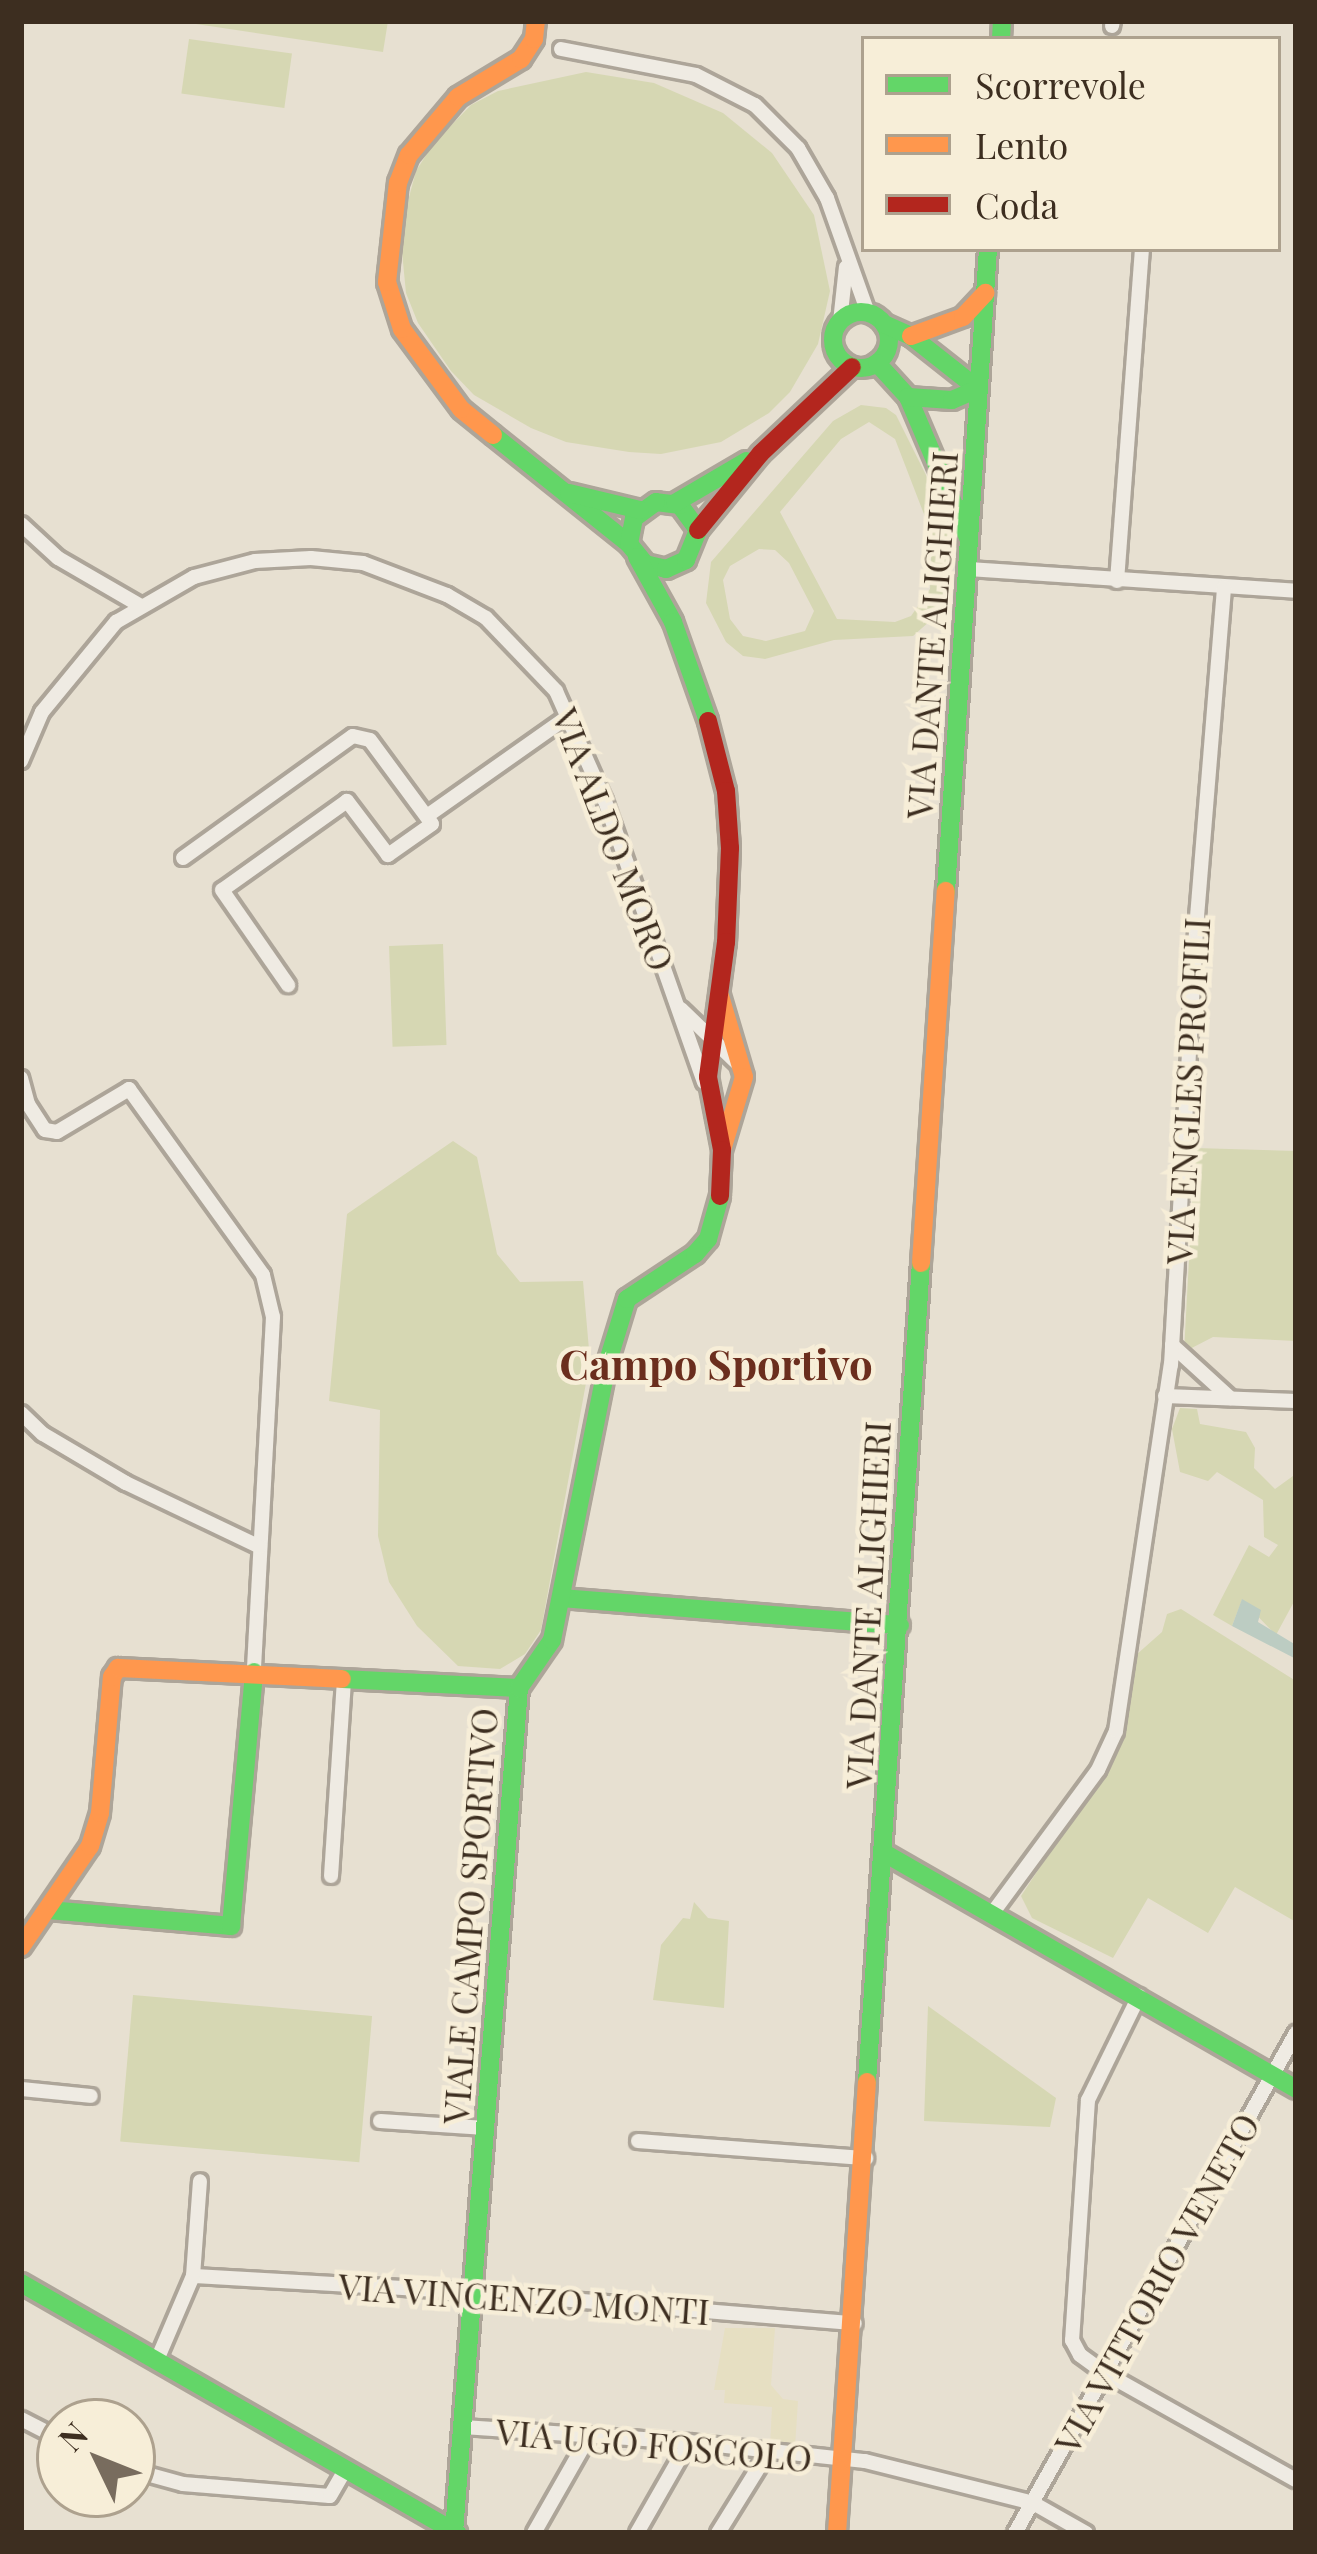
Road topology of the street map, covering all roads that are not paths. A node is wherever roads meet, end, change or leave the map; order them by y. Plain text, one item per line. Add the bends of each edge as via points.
1 (535, 30) edge
2 (561, 49) dead end
3 (988, 252) edge
4 (1142, 252) edge
5 (846, 262) junction
6 (985, 293) junction
7 (876, 318) junction
8 (840, 322) junction
9 (910, 337) junction
10 (835, 351) junction
11 (877, 364) junction
12 (852, 367) junction
13 (979, 389) junction
14 (908, 398) junction
15 (814, 403) junction
16 (761, 453) junction
17 (564, 491) junction
18 (675, 502) junction
19 (640, 510) junction
20 (21, 524) edge
21 (698, 530) junction
22 (970, 543) junction
23 (633, 551) junction
24 (671, 568) junction
25 (968, 569) junction
26 (1117, 580) junction
27 (1224, 586) junction
28 (1296, 591) edge
29 (139, 605) junction
30 (673, 622) junction
31 (569, 716) junction
32 (21, 761) edge
33 (427, 816) junction
34 (183, 858) dead end
35 (288, 985) dead end
36 (720, 996) junction
37 (678, 1006) junction
38 (713, 1039) junction
39 (742, 1067) junction
40 (21, 1078) edge
41 (741, 1090) junction
42 (708, 1094) junction
43 (722, 1150) junction
44 (1172, 1345) junction
45 (1165, 1396) junction
46 (1231, 1398) junction
47 (1296, 1401) edge
48 (21, 1413) edge
49 (260, 1547) junction
50 (561, 1598) junction
51 (900, 1625) junction
52 (254, 1672) junction
53 (344, 1678) junction
54 (519, 1688) junction
55 (886, 1854) junction
56 (331, 1876) dead end
57 (49, 1910) junction
58 (994, 1911) junction
59 (21, 1947) edge
60 (1139, 1996) junction
61 (1296, 2033) edge
62 (1272, 2075) junction
63 (21, 2089) edge
64 (1296, 2089) edge
65 (91, 2096) dead end
66 (380, 2121) dead end
67 (486, 2128) junction
68 (638, 2140) dead end
69 (866, 2158) junction
70 (200, 2181) dead end
71 (193, 2276) junction
72 (21, 2283) edge
73 (473, 2292) junction
74 (855, 2323) junction
75 (157, 2360) junction
76 (1105, 2373) junction
77 (463, 2427) junction
78 (588, 2438) junction
79 (689, 2442) junction
80 (766, 2455) junction
81 (844, 2460) junction
82 (346, 2470) junction
83 (156, 2477) edge
84 (1296, 2480) edge
85 (1033, 2503) junction
86 (455, 2532) edge
87 (534, 2533) edge
88 (637, 2533) edge
89 (718, 2533) edge
90 (838, 2533) edge
91 (1015, 2533) edge
92 (1086, 2533) edge

1 - 17 street via 521,59 440,112 409,155 398,183 387,282 402,328 461,409
2 - 5 street via 696,75 755,105 808,165
3 - 6 street, VIA DANTE ALIGHIERI
4 - 26 street
5 - 7 street
5 - 8 street
6 - 9 street via 963,317
6 - 13 street, VIA DANTE ALIGHIERI
7 - 8 street
7 - 9 street
7 - 11 street via 888,350
8 - 10 street
9 - 13 street
10 - 12 street
10 - 15 street
11 - 12 street
11 - 14 street
12 - 15 street
13 - 14 street via 952,400
13 - 22 street, VIA DANTE ALIGHIERI
14 - 22 street
15 - 16 street
16 - 18 street
16 - 21 street
17 - 19 street
17 - 23 street
18 - 19 street
18 - 21 street
19 - 23 street via 630,528
20 - 29 street via 58,558
21 - 24 street via 694,552
22 - 25 street, VIA DANTE ALIGHIERI
23 - 24 street via 655,568
23 - 30 street, VIALE CAMPO SPORTIVO
24 - 30 street, VIALE CAMPO SPORTIVO
25 - 26 street
25 - 51 street, VIA DANTE ALIGHIERI
26 - 27 street
27 - 28 street
27 - 44 street, VIA ENGLES PROFILI
29 - 31 street, VIA ALDO MORO via 194,577 255,562 363,563 486,618 525,654
29 - 32 street, VIA ALDO MORO via 73,670 42,712
30 - 36 street, VIALE CAMPO SPORTIVO via 726,791
31 - 33 street
31 - 37 street, VIA ALDO MORO
33 - 34 street via 362,734
33 - 35 street via 432,824 388,855 347,801 222,890
36 - 38 street, VIALE CAMPO SPORTIVO
36 - 39 street, VIALE CAMPO SPORTIVO
37 - 38 street, VIA ALDO MORO
37 - 42 street, VIA ALDO MORO
38 - 39 street
38 - 42 street, VIALE CAMPO SPORTIVO
39 - 41 street, VIALE CAMPO SPORTIVO
40 - 49 street via 45,1130 57,1132 129,1088 262,1275 273,1316
41 - 42 street via 724,1103
41 - 43 street, VIALE CAMPO SPORTIVO
42 - 43 street, VIALE CAMPO SPORTIVO
43 - 50 street, VIALE CAMPO SPORTIVO via 708,1239 627,1300
44 - 45 street, VIA ENGLES PROFILI
44 - 46 street
45 - 46 street
45 - 58 street, VIA ENGLES PROFILI via 1116,1731 1098,1770
46 - 47 street
48 - 49 street via 126,1484
49 - 52 street
50 - 51 street
50 - 54 street, VIALE CAMPO SPORTIVO via 552,1640
51 - 55 street, VIA DANTE ALIGHIERI
52 - 53 street
52 - 57 street via 114,1672 100,1813 90,1846
52 - 57 street via 231,1926
53 - 54 street
53 - 56 street
54 - 67 street, VIALE CAMPO SPORTIVO
55 - 58 street
55 - 69 street, VIA DANTE ALIGHIERI
57 - 59 street
58 - 60 street
60 - 62 street
60 - 76 street via 1088,2100 1072,2340
61 - 62 street, VIA VITTORIO VENETO
62 - 64 street
62 - 76 street, VIA VITTORIO VENETO
63 - 65 street
66 - 67 street
67 - 73 street, VIALE CAMPO SPORTIVO
68 - 69 street
69 - 74 street, VIA DANTE ALIGHIERI
70 - 71 street
71 - 73 street, VIA VINCENZO MONTI
71 - 75 street
72 - 75 street
73 - 74 street, VIA VINCENZO MONTI
73 - 77 street, VIALE CAMPO SPORTIVO
74 - 81 street, VIA DANTE ALIGHIERI
75 - 82 street
76 - 84 street
76 - 85 street, VIA VITTORIO VENETO
77 - 78 street, VIA UGO FOSCOLO
77 - 86 street, VIALE CAMPO SPORTIVO
78 - 79 street, VIA UGO FOSCOLO
78 - 87 street
79 - 80 street, VIA UGO FOSCOLO
79 - 88 street
80 - 81 street, VIA UGO FOSCOLO
80 - 89 street
81 - 85 street, VIA UGO FOSCOLO
81 - 90 street, VIA DANTE ALIGHIERI
82 - 83 street via 330,2496
82 - 86 street
85 - 91 street, VIA VITTORIO VENETO
85 - 92 street, VIA UGO FOSCOLO

